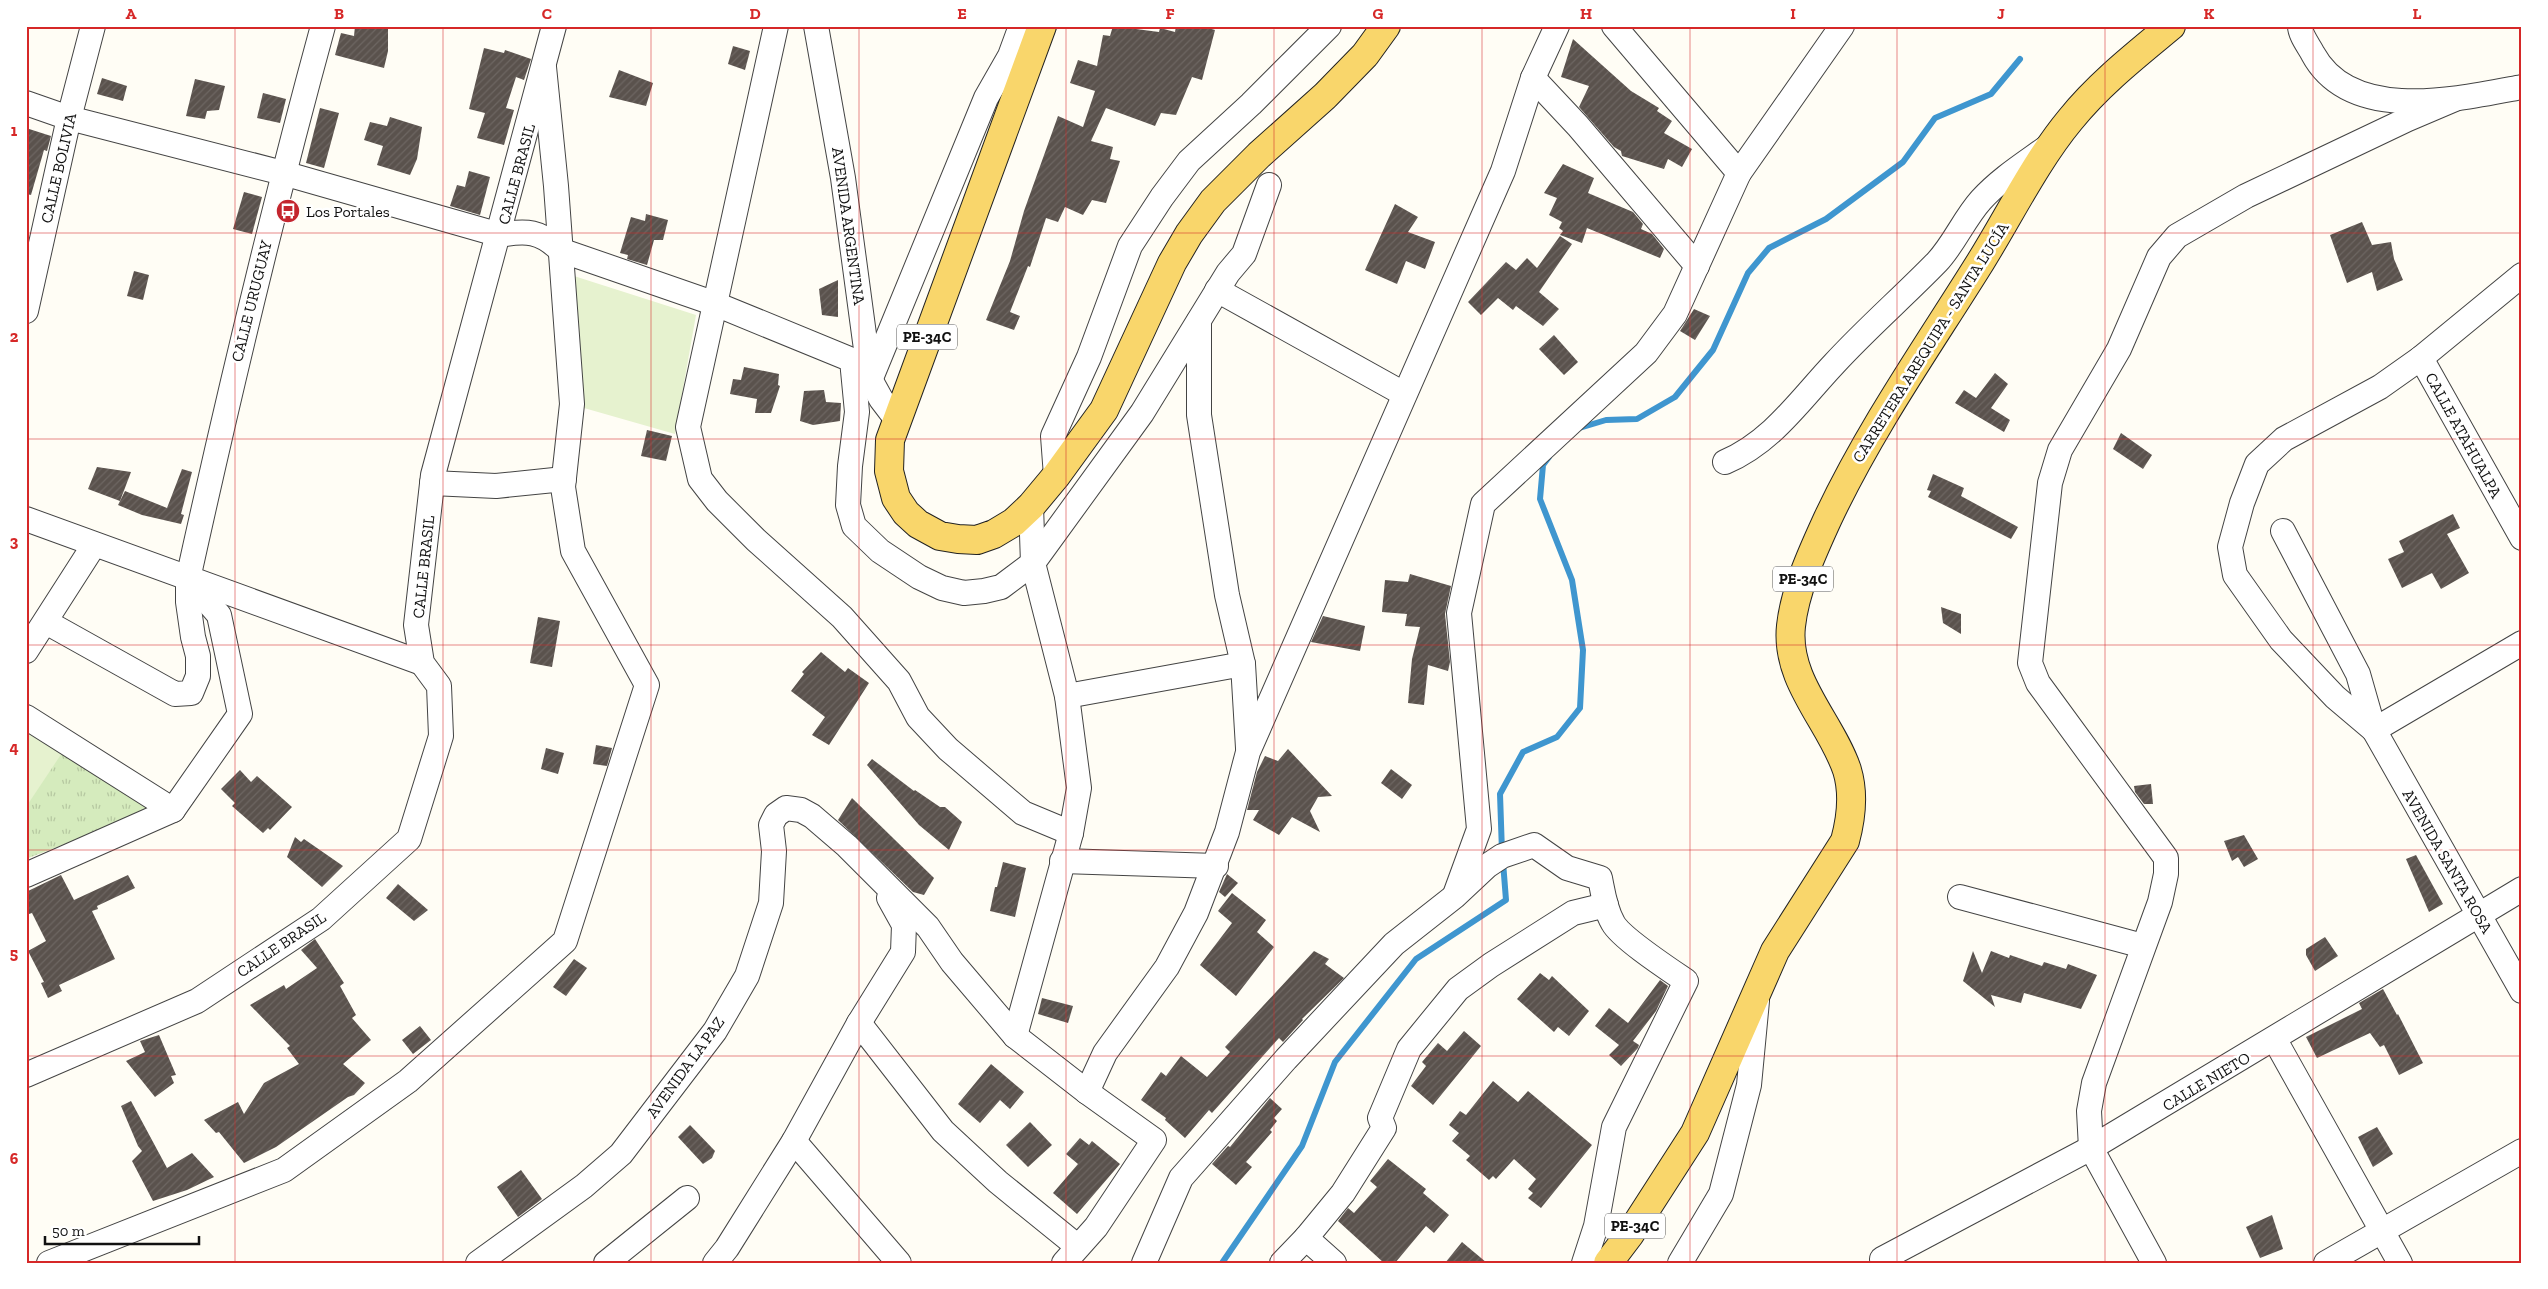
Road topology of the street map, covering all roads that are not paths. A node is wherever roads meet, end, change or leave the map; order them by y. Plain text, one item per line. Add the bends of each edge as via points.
1 (93, 26) edge
2 (323, 26) edge
3 (554, 26) edge
4 (776, 26) edge
5 (816, 26) edge
6 (1021, 26) edge
7 (1042, 26) edge
8 (1329, 26) edge
9 (1386, 26) edge
10 (1556, 26) edge
11 (1614, 26) edge
12 (1842, 26) edge
13 (2171, 26) edge
14 (2300, 26) edge
15 (544, 67) junction
16 (1533, 78) junction
17 (2522, 87) edge
18 (2456, 99) junction
19 (26, 103) edge
20 (69, 118) junction
21 (2054, 142) junction
22 (283, 173) junction
23 (1739, 173) junction
24 (1269, 185) dead end
25 (500, 235) junction
26 (560, 250) junction
27 (1697, 266) junction
28 (2522, 275) edge
29 (1217, 290) junction
30 (713, 304) junction
31 (26, 311) edge
32 (1199, 320) junction
33 (2421, 358) junction
34 (870, 378) junction
35 (1404, 394) junction
36 (897, 420) junction
37 (1725, 462) dead end
38 (1056, 476) junction
39 (564, 479) junction
40 (432, 483) junction
41 (1031, 506) junction
42 (26, 519) edge
43 (2283, 531) dead end
44 (2522, 538) edge
45 (94, 545) junction
46 (1032, 563) junction
47 (188, 579) junction
48 (46, 622) junction
49 (2522, 643) edge
50 (26, 651) edge
51 (422, 664) junction
52 (1243, 664) junction
53 (1067, 696) junction
54 (26, 717) edge
55 (2374, 730) junction
56 (1248, 752) junction
57 (173, 810) junction
58 (1071, 833) junction
59 (1062, 861) junction
60 (1216, 866) junction
61 (26, 875) edge
62 (877, 876) junction
63 (2522, 889) edge
64 (1455, 896) junction
65 (1960, 898) dead end
66 (1606, 905) junction
67 (2478, 914) junction
68 (2143, 946) junction
69 (1759, 984) junction
70 (2522, 991) edge
71 (859, 1023) junction
72 (1015, 1036) junction
73 (2275, 1040) junction
74 (26, 1075) edge
75 (1087, 1092) junction
76 (794, 1140) junction
77 (2091, 1148) junction
78 (2522, 1151) edge
79 (687, 1198) dead end
80 (2381, 1230) junction
81 (1306, 1238) junction
82 (1071, 1254) edge
83 (727, 1258) edge
84 (1883, 1261) edge
85 (49, 1263) edge
86 (478, 1263) edge
87 (606, 1263) edge
88 (899, 1263) edge
89 (1144, 1263) edge
90 (1282, 1263) edge
91 (1334, 1263) edge
92 (1584, 1263) edge
93 (1608, 1263) edge
94 (1680, 1263) edge
95 (2154, 1263) edge
96 (2326, 1263) edge
97 (2400, 1263) edge

1 - 20 street, CALLE BOLIVIA
2 - 22 street, CALLE URUGUAY
3 - 15 street, CALLE BRASIL
4 - 30 street
5 - 34 street, AVENIDA ARGENTINA via 843,178
6 - 34 street via 1010,56 986,98
7 - 36 main road, PE-34C
8 - 38 street via 1258,98 1189,161 1130,246 1089,357 1053,436
9 - 38 main road, PE-34C via 1365,55 1325,96 1224,190 1189,234 1172,263 1104,410
10 - 16 street
11 - 23 street
12 - 23 street
13 - 21 main road, CARRETERA AREQUIPA - SANTA LUCÍA / PE-34C via 2090,96
14 - 18 street via 2319,65 2348,90 2380,100
15 - 25 street, CALLE BRASIL
15 - 26 street
16 - 27 street
16 - 35 street via 1503,171
17 - 18 street
18 - 68 street via 2246,196 2177,236 2159,257 2119,349 2060,450 2050,483 2030,662 2038,683 2166,858 2160,902
19 - 20 street
20 - 22 street
20 - 31 street, CALLE BOLIVIA
21 - 37 street via 1981,200 1939,260 1854,341 1767,438
21 - 69 main road, CARRETERA AREQUIPA - SANTA LUCÍA / PE-34C via 1874,430 1850,472 1804,576 1791,627 1793,654 1815,711 1848,772 1850,820 1845,841 1775,951
22 - 25 street
22 - 47 street, CALLE URUGUAY via 232,379
23 - 27 street
24 - 29 street via 1244,254
25 - 26 street via 519,232 547,237
25 - 40 street, CALLE BRASIL
26 - 30 street
26 - 39 street via 572,404
27 - 64 street via 1674,314 1646,353 1483,504 1459,613 1479,829
28 - 33 street
29 - 32 street
29 - 35 street
30 - 46 street via 852,360 857,412 848,505 854,526 880,550 919,577 956,591 1001,587
30 - 58 street via 688,427 700,479 756,540 842,617 899,681 918,717 948,749 1023,813
32 - 46 street via 1142,414
32 - 52 street via 1199,415 1227,595
33 - 44 street, CALLE ATAHUALPA
33 - 55 street via 2380,387 2284,439 2257,464 2230,547 2236,575 2282,640 2335,697
34 - 36 street, AVENIDA ARGENTINA
35 - 56 street
36 - 41 main road, PE-34C via 890,440 889,472 896,498 906,513 929,532 977,540 1014,522
38 - 41 main road, PE-34C
39 - 40 street via 496,486
39 - 85 street via 573,551 647,685 565,941 408,1081 284,1170
40 - 51 street, CALLE BRASIL via 416,625
41 - 46 street
42 - 45 street
43 - 55 street via 2358,674
45 - 47 street
45 - 48 street
46 - 53 street
47 - 48 street, CALLE URUGUAY via 191,628 198,656 198,676 192,694 175,694
47 - 51 street
47 - 57 street via 218,615 240,714
48 - 50 street
49 - 55 street
51 - 74 street, CALLE BRASIL via 440,686 441,736 409,839 321,919 197,1001
52 - 53 street
52 - 56 street
53 - 58 street via 1079,788
54 - 57 street
55 - 67 street, AVENIDA SANTA ROSA
56 - 60 street
57 - 61 street
58 - 59 street
59 - 60 street
59 - 72 street
60 - 75 street via 1196,913 1167,967 1106,1053
62 - 71 street via 904,925 903,952
62 - 72 street via 928,927 952,962
62 - 86 street, AVENIDA LA PAZ via 812,816 786,808 776,815 772,825 771,903 747,976 715,1031 621,1154 584,1186
63 - 67 street, CALLE NIETO
64 - 66 street via 1502,856 1534,845 1566,868 1600,878
64 - 89 street via 1394,944 1286,1058 1181,1178
65 - 68 street
66 - 81 street via 1573,913 1458,989 1409,1049 1380,1118 1384,1128 1343,1193
66 - 92 street via 1614,925 1648,955 1686,981 1614,1127 1596,1226
67 - 70 street, AVENIDA SANTA ROSA
67 - 73 street, CALLE NIETO
68 - 77 street via 2094,1082 2089,1111
69 - 93 main road, CARRETERA AREQUIPA - SANTA LUCÍA / PE-34C via 1695,1134
69 - 94 street via 1749,1085 1721,1194
71 - 76 street
71 - 82 street via 943,1131
72 - 75 street
73 - 77 street, CALLE NIETO
73 - 80 street
75 - 82 street via 1154,1140 1096,1228
76 - 83 street
76 - 88 street
77 - 84 street, CALLE NIETO
77 - 95 street
78 - 80 street
79 - 87 street
80 - 96 street
80 - 97 street
81 - 90 street
81 - 91 street

